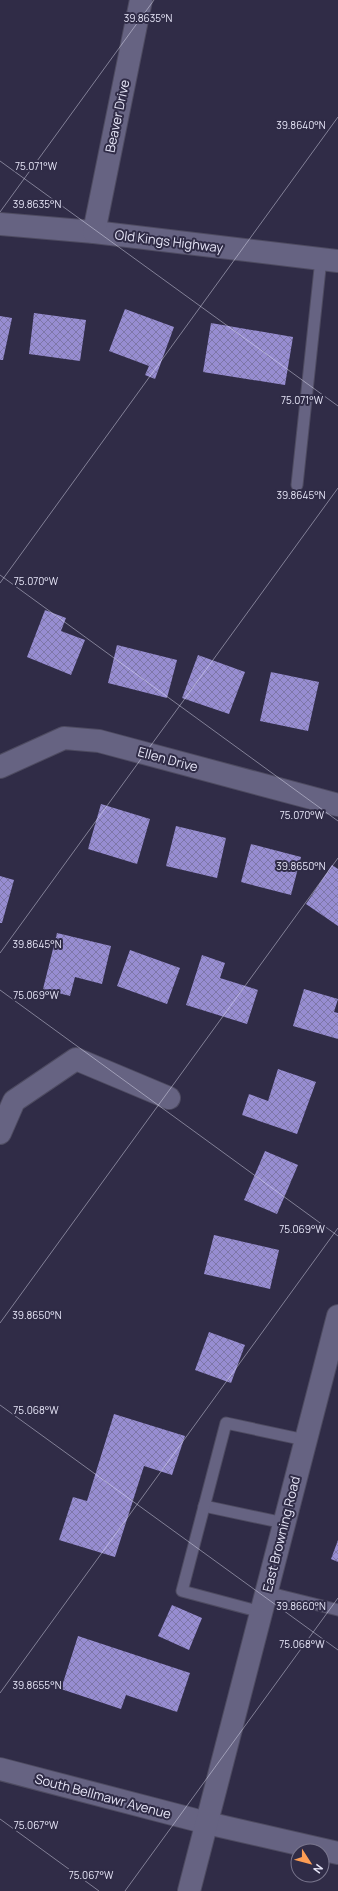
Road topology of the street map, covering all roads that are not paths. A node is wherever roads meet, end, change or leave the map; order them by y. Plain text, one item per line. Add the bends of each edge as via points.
1 (141, 0) edge
2 (0, 224) edge
3 (94, 232) junction
4 (329, 260) edge
5 (297, 485) dead end
6 (0, 767) edge
7 (338, 805) edge
8 (169, 1098) dead end
9 (0, 1133) edge
10 (338, 1316) edge
11 (332, 1360) edge
12 (306, 1440) junction
13 (204, 1506) junction
14 (284, 1523) junction
15 (264, 1602) junction
16 (338, 1610) edge
17 (0, 1769) edge
18 (207, 1823) junction
19 (338, 1853) edge
20 (189, 1891) edge

1 - 3 street, Beaver Drive
2 - 3 street, Old Kings Highway
3 - 4 street, Old Kings Highway
4 - 5 lane
6 - 7 street, Ellen Drive via 64,738 99,741
8 - 9 street via 76,1059 14,1101
10 - 11 street, East Browning Road
11 - 12 street, East Browning Road
12 - 13 lane via 226,1423
12 - 14 street, East Browning Road
13 - 14 lane
13 - 15 lane via 182,1591
14 - 15 street, East Browning Road
15 - 16 lane
15 - 18 street, East Browning Road
17 - 18 street, South Bellmawr Avenue
18 - 19 street, South Bellmawr Avenue
18 - 20 street, East Browning Road

